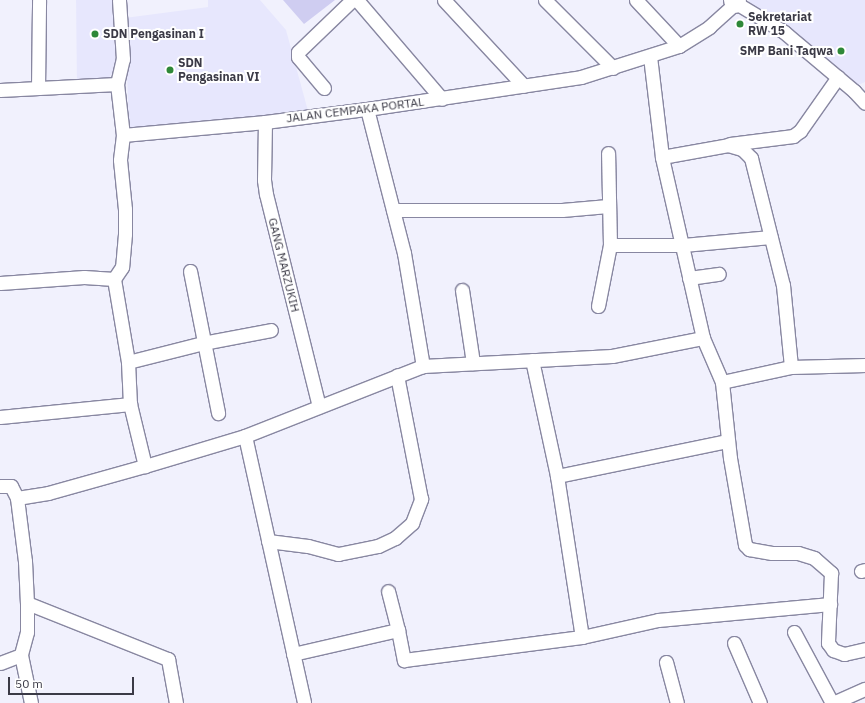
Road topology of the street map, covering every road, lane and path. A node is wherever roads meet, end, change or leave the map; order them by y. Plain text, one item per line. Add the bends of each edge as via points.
1 (39, 0) edge
2 (119, 0) edge
3 (352, 0) edge
4 (357, 0) edge
5 (444, 0) edge
6 (545, 0) edge
7 (636, 0) edge
8 (736, 1) edge
9 (679, 46) junction
10 (650, 56) junction
11 (613, 68) junction
12 (838, 77) junction
13 (117, 84) junction
14 (524, 86) junction
15 (38, 88) junction
16 (324, 88) dead end
17 (860, 88) edge
18 (0, 90) edge
19 (442, 99) junction
20 (865, 103) edge
21 (367, 109) junction
22 (265, 122) junction
23 (123, 135) junction
24 (728, 145) junction
25 (608, 153) dead end
26 (662, 156) junction
27 (608, 206) junction
28 (393, 210) junction
29 (771, 237) junction
30 (610, 245) junction
31 (682, 245) junction
32 (190, 271) dead end
33 (719, 274) dead end
34 (689, 278) junction
35 (114, 279) junction
36 (0, 283) edge
37 (462, 290) dead end
38 (598, 306) dead end
39 (271, 330) dead end
40 (703, 338) junction
41 (203, 343) junction
42 (532, 360) junction
43 (128, 362) junction
44 (473, 363) junction
45 (865, 365) edge
46 (423, 366) junction
47 (791, 367) junction
48 (397, 375) junction
49 (722, 382) junction
50 (130, 404) junction
51 (320, 406) junction
52 (218, 413) dead end
53 (0, 417) edge
54 (245, 436) junction
55 (727, 441) junction
56 (145, 466) junction
57 (557, 476) junction
58 (0, 486) edge
59 (17, 498) junction
60 (268, 541) junction
61 (388, 591) dead end
62 (27, 603) junction
63 (830, 604) junction
64 (398, 630) junction
65 (794, 632) dead end
66 (582, 637) junction
67 (734, 643) dead end
68 (865, 649) edge
69 (293, 654) junction
70 (21, 655) junction
71 (666, 662) dead end
72 (0, 663) edge
73 (865, 689) edge
74 (674, 702) edge
75 (31, 703) edge
76 (176, 703) edge
77 (304, 703) edge
78 (760, 703) edge
79 (832, 703) edge

1 - 15 street
2 - 13 street via 123,59
3 - 16 street via 298,52 298,57
4 - 19 street
5 - 14 street
6 - 11 street
7 - 9 street
8 - 9 street, JALAN CEMPAKA PORTAL via 709,27
8 - 12 street via 784,32
9 - 10 street, JALAN CEMPAKA PORTAL
10 - 11 street, JALAN CEMPAKA PORTAL
10 - 26 street
11 - 14 street, JALAN CEMPAKA PORTAL via 581,77
12 - 17 street
12 - 24 street via 800,131 792,136
13 - 15 street
13 - 23 street
14 - 19 street, JALAN CEMPAKA PORTAL
15 - 18 street
17 - 20 street
19 - 21 street, JALAN CEMPAKA PORTAL
21 - 22 street, JALAN CEMPAKA PORTAL
21 - 28 street
22 - 23 street, JALAN CEMPAKA PORTAL
22 - 51 street, GANG MARZUKIH via 266,194
23 - 35 street via 120,160 125,234 122,266
24 - 26 street
24 - 29 street via 742,149 752,158
25 - 27 street
26 - 31 street
27 - 28 street via 562,210
27 - 30 street
28 - 46 street via 404,253
29 - 31 street
29 - 47 street via 784,285
30 - 31 street
30 - 38 street
31 - 34 street
32 - 41 street
33 - 34 street
34 - 40 street
35 - 36 street via 84,278
35 - 43 street
37 - 44 street
39 - 41 street
40 - 42 street via 612,356
40 - 49 street
41 - 43 street
41 - 52 street
42 - 44 street
42 - 57 street
43 - 50 street
44 - 46 street
45 - 47 street
46 - 48 street
47 - 49 street
48 - 51 street
48 - 60 street via 421,499 412,523 395,538 378,546 338,554 308,546
49 - 55 street
50 - 53 street
50 - 56 street
51 - 54 street
54 - 56 street
54 - 60 street
55 - 57 street
55 - 63 street via 745,545 750,549 798,553 814,558 831,573
56 - 59 street via 48,493
57 - 66 street
58 - 59 street via 11,486
59 - 62 street
60 - 69 street
61 - 64 street
62 - 70 street via 27,632
62 - 76 street via 168,659
63 - 66 street via 658,620
63 - 68 street via 828,642 833,650 844,654
64 - 66 street via 404,660
64 - 69 street
65 - 79 street
67 - 78 street
69 - 77 street
70 - 72 street
70 - 75 street
71 - 74 street
73 - 79 street

